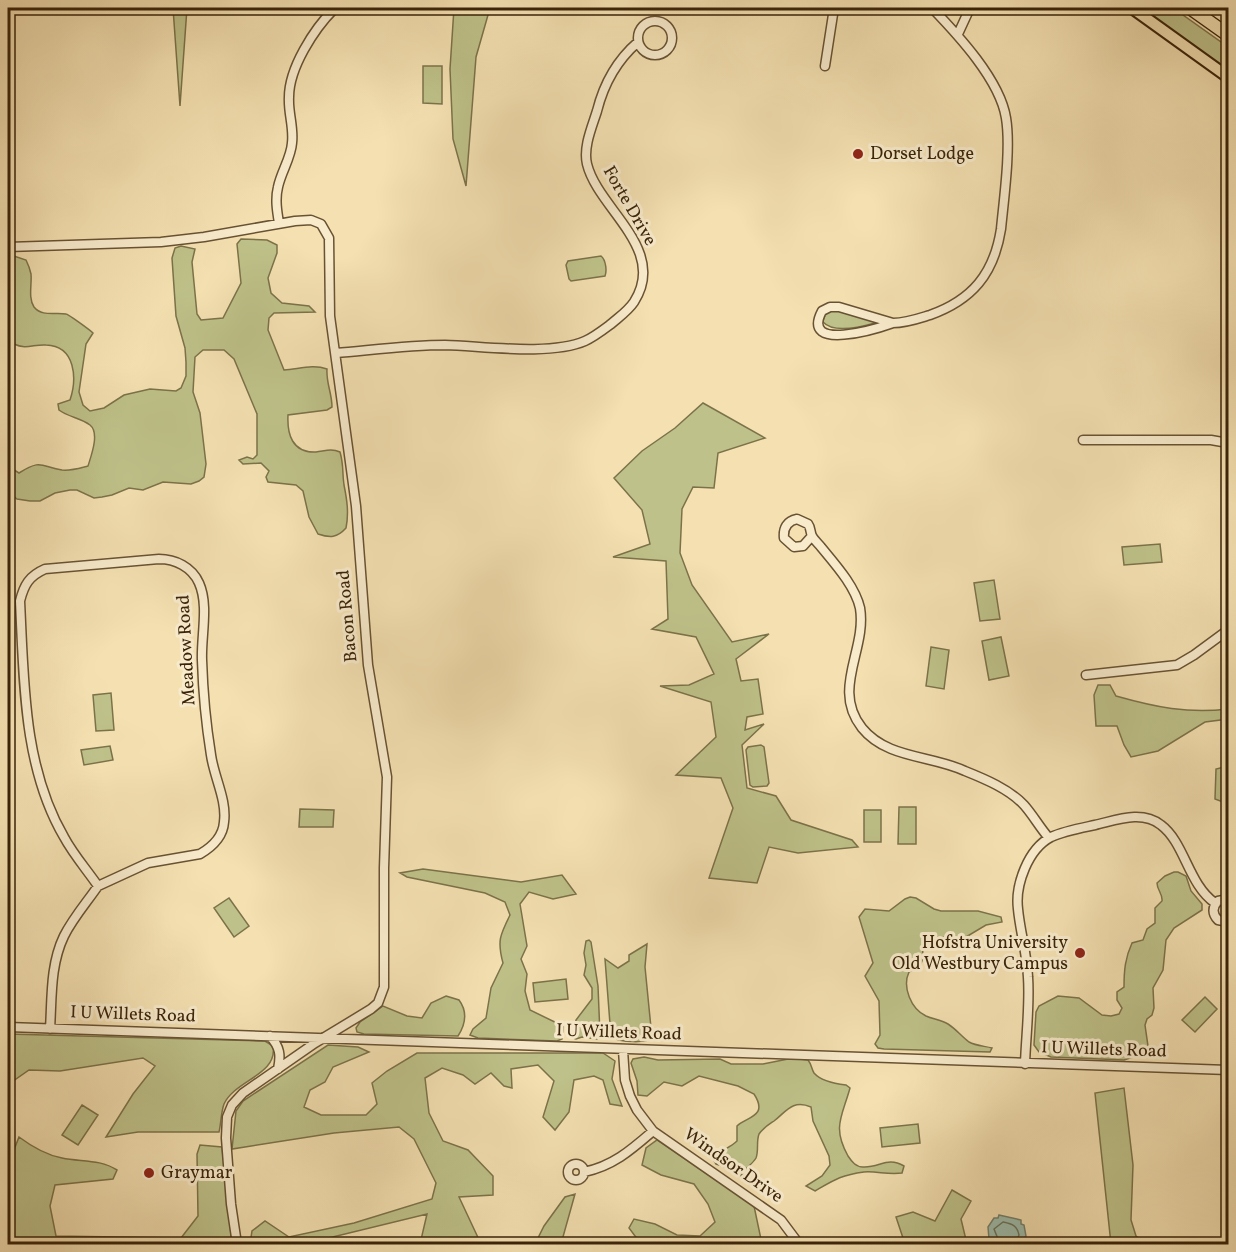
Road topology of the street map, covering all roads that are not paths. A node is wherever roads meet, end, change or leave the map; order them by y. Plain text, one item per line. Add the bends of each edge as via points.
1 (834, 8) edge
2 (932, 8) edge
3 (970, 8) edge
4 (1132, 8) edge
5 (1190, 8) edge
6 (334, 9) edge
7 (958, 34) junction
8 (1228, 35) edge
9 (638, 42) junction
10 (825, 66) dead end
11 (1228, 76) edge
12 (279, 223) junction
13 (8, 247) edge
14 (893, 323) junction
15 (336, 353) junction
16 (1083, 440) dead end
17 (1228, 443) edge
18 (812, 536) dead end
19 (1228, 630) edge
20 (1086, 675) dead end
21 (1049, 838) junction
22 (98, 886) junction
23 (1228, 899) edge
24 (1215, 903) junction
25 (1228, 922) edge
26 (8, 1027) edge
27 (51, 1029) junction
28 (270, 1036) junction
29 (326, 1038) junction
30 (623, 1050) junction
31 (1025, 1064) junction
32 (278, 1069) junction
33 (1228, 1070) edge
34 (653, 1131) junction
35 (584, 1172) dead end
36 (237, 1245) edge
37 (799, 1245) edge

1 - 10 street
2 - 7 street
3 - 7 street
4 - 11 main road
5 - 8 highway
6 - 12 street via 317,29 291,82 292,146 278,185
7 - 14 street via 995,89 1006,117 1008,136 999,242 982,281 964,297 943,310
9 - 9 street, Forte Drive via 648,54 659,55 671,46 672,36 663,23 652,21 642,27
9 - 15 street, Forte Drive via 609,76 586,155 590,172 641,255 641,287 625,313 586,341 553,349 443,345
12 - 13 street, Bacon Road via 161,242
12 - 15 street, Bacon Road via 311,220 326,231
14 - 14 street via 839,307 825,308 819,320 823,331 836,336
15 - 29 street, Bacon Road via 356,506 368,665 387,777 385,956 378,1003
16 - 17 street
18 - 21 street via 849,584 859,607 860,628 848,691 861,727 889,749 953,766 1009,793
19 - 20 street via 1177,665
21 - 24 street via 1132,817 1151,819 1170,834 1201,890
21 - 31 street via 1028,862 1018,892 1028,977
22 - 22 street, Meadow Road via 148,863 200,854 218,838 224,822 203,693 201,586 186,567 168,559 45,570 29,579 21,597 25,687 37,771 63,837
22 - 27 street, Meadow Road via 70,925 58,951
23 - 24 street
24 - 25 street via 1216,918
26 - 27 street, I U Willets Road
27 - 28 street, I U Willets Road
28 - 29 street, I U Willets Road
28 - 32 street via 280,1051
29 - 30 street, I U Willets Road
29 - 32 street, Bacon Road
30 - 31 street, I U Willets Road
30 - 34 street, Windsor Drive via 630,1096
31 - 33 street, I U Willets Road
32 - 36 street, Bacon Road via 243,1093 227,1117 229,1184
34 - 35 street via 619,1159
34 - 37 street, Windsor Drive via 781,1220

